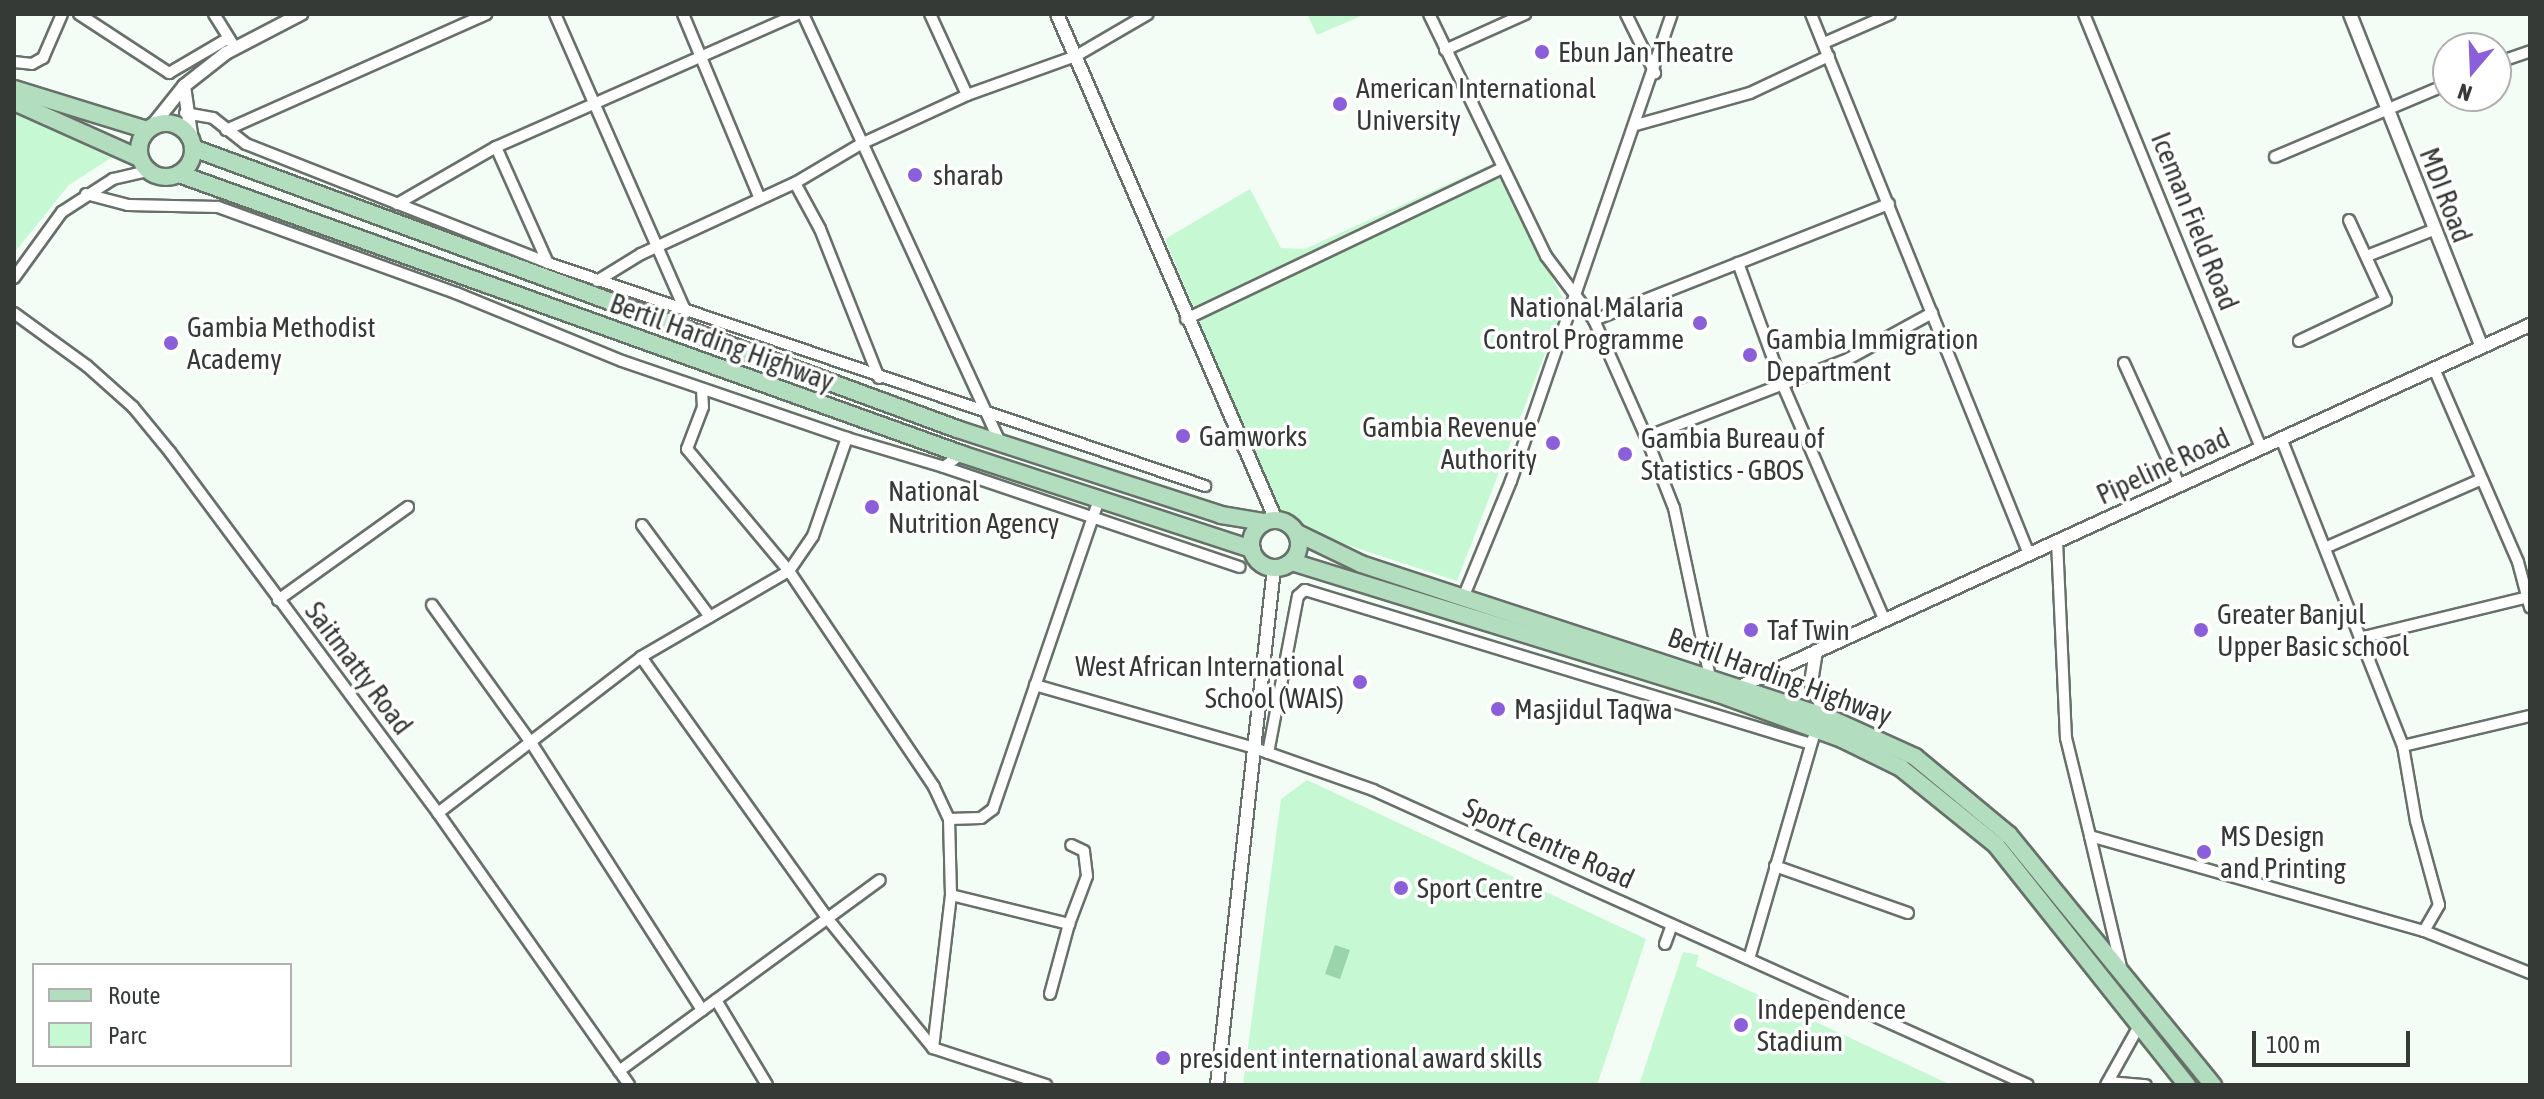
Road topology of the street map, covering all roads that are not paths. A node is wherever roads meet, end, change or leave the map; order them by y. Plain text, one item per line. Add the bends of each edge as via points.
1 (62, 14) edge
2 (79, 14) edge
3 (214, 14) edge
4 (301, 14) edge
5 (486, 14) edge
6 (555, 14) edge
7 (683, 14) edge
8 (797, 14) edge
9 (803, 14) edge
10 (930, 14) edge
11 (1057, 14) edge
12 (1148, 14) edge
13 (1429, 14) edge
14 (1525, 14) edge
15 (1626, 14) edge
16 (1672, 14) edge
17 (1811, 14) edge
18 (1890, 14) edge
19 (2084, 14) edge
20 (2350, 14) edge
21 (232, 43) junction
22 (1824, 43) junction
23 (1445, 50) junction
24 (703, 55) junction
25 (1076, 56) junction
26 (1829, 56) junction
27 (14, 62) edge
28 (1655, 73) junction
29 (184, 86) junction
30 (14, 89) edge
31 (2432, 92) edge
32 (967, 95) junction
33 (596, 101) junction
34 (14, 102) edge
35 (2389, 112) junction
36 (185, 113) junction
37 (1636, 125) junction
38 (150, 128) junction
39 (226, 130) junction
40 (192, 144) junction
41 (861, 144) junction
42 (496, 147) junction
43 (2275, 157) dead end
44 (144, 165) junction
45 (1503, 168) junction
46 (179, 174) junction
47 (795, 183) junction
48 (86, 194) junction
49 (760, 199) junction
50 (397, 204) junction
51 (1889, 204) junction
52 (2349, 220) dead end
53 (2433, 230) junction
54 (657, 247) junction
55 (2367, 256) junction
56 (548, 263) junction
57 (1738, 263) junction
58 (14, 278) edge
59 (597, 281) junction
60 (1576, 293) junction
61 (14, 313) edge
62 (686, 313) junction
63 (1932, 313) junction
64 (1186, 319) junction
65 (1594, 320) junction
66 (2530, 325) edge
67 (2299, 341) dead end
68 (2482, 347) junction
69 (2124, 363) dead end
70 (2435, 371) junction
71 (879, 378) junction
72 (1782, 383) junction
73 (702, 389) junction
74 (983, 413) junction
75 (1646, 437) junction
76 (847, 438) junction
77 (2281, 438) junction
78 (1000, 443) junction
79 (2261, 447) junction
80 (961, 454) junction
81 (944, 467) junction
82 (2482, 479) junction
83 (2179, 484) junction
84 (1205, 486) dead end
85 (1099, 500) junction
86 (408, 507) dead end
87 (1093, 519) junction
88 (1270, 521) junction
89 (642, 525) dead end
90 (1297, 533) junction
91 (2057, 541) junction
92 (2327, 547) junction
93 (1252, 549) junction
94 (2028, 552) junction
95 (2530, 553) edge
96 (1292, 562) junction
97 (2518, 562) junction
98 (1240, 567) dead end
99 (1274, 568) junction
100 (789, 571) junction
101 (1463, 598) junction
102 (278, 600) junction
103 (2529, 602) edge
104 (432, 605) dead end
105 (710, 617) junction
106 (1884, 619) junction
107 (2360, 638) junction
108 (1816, 651) junction
109 (641, 657) junction
110 (1710, 677) junction
111 (1035, 685) junction
112 (1741, 686) junction
113 (2530, 716) edge
114 (1818, 730) junction
115 (532, 744) junction
116 (2403, 746) junction
117 (1254, 748) junction
118 (1268, 753) junction
119 (438, 813) junction
120 (949, 819) junction
121 (2090, 836) junction
122 (1071, 845) dead end
123 (1775, 866) junction
124 (880, 880) dead end
125 (951, 895) junction
126 (1908, 913) dead end
127 (827, 918) junction
128 (1069, 924) junction
129 (1672, 925) junction
130 (2424, 931) junction
131 (1665, 944) dead end
132 (1749, 959) junction
133 (2122, 970) junction
134 (2530, 973) edge
135 (1050, 994) dead end
136 (716, 1000) junction
137 (702, 1010) junction
138 (2139, 1026) junction
139 (933, 1048) junction
140 (619, 1071) junction
141 (2107, 1084) edge
142 (629, 1085) edge
143 (767, 1085) edge
144 (1046, 1085) edge
145 (1217, 1085) edge
146 (2028, 1085) edge
147 (2146, 1085) edge
148 (2187, 1085) edge
149 (2213, 1085) edge

1 - 27 street via 43,58 32,64
2 - 21 street via 169,73
3 - 21 street
4 - 21 street
5 - 39 street
6 - 33 street
7 - 24 street
8 - 24 street
9 - 41 street
10 - 32 street
11 - 25 street
12 - 25 street
13 - 23 street
14 - 23 street
15 - 28 street
16 - 28 street
17 - 22 street
18 - 22 street
19 - 79 street, Iceman Field Road
20 - 35 street, MDI Road
21 - 29 street
22 - 26 street
23 - 45 street
24 - 33 street
24 - 49 street
25 - 32 street
25 - 64 street
26 - 37 street via 1750,93
26 - 51 street
28 - 37 street
29 - 36 street
29 - 38 street
30 - 38 main road
31 - 35 street
32 - 41 street
33 - 42 street
33 - 54 street
34 - 44 main road
35 - 43 street
35 - 53 street, MDI Road
36 - 39 street via 213,118
36 - 40 street
37 - 60 street
38 - 40 main road via 176,125
38 - 44 main road via 139,143
39 - 50 street via 246,144
40 - 46 main road via 190,163
40 - 78 main road, Bertil Harding Highway
41 - 47 street
41 - 74 street
42 - 50 street
42 - 56 street
44 - 46 main road via 163,178
44 - 48 street
45 - 60 street via 1546,256
45 - 64 street
46 - 80 main road, Bertil Harding Highway
47 - 49 street
47 - 71 street via 820,229
48 - 58 street via 62,212
48 - 73 street via 128,205 218,207
49 - 54 street
50 - 56 street
51 - 57 street
51 - 63 street
52 - 55 street
53 - 55 street
53 - 68 street, MDI Road
54 - 59 street
54 - 62 street
55 - 67 street via 2387,296 2384,303
56 - 59 street
57 - 65 street
57 - 72 street
59 - 62 street
60 - 65 street
60 - 101 street via 1511,481
61 - 102 street, Saitmatty Road via 133,407
62 - 71 street
63 - 72 street via 1848,359
63 - 94 street
64 - 88 street
65 - 75 street
66 - 68 street, Pipeline Road
68 - 70 street, Pipeline Road
69 - 83 street
70 - 77 street, Pipeline Road
70 - 82 street
71 - 74 street
72 - 75 street
72 - 106 street
73 - 76 street
73 - 100 street via 703,407 687,449
74 - 78 street
74 - 84 street
75 - 110 street via 1674,508
76 - 81 street
76 - 100 street via 813,536
77 - 79 street, Pipeline Road
77 - 92 street
78 - 88 main road, Bertil Harding Highway via 1221,515
79 - 83 street, Pipeline Road
80 - 81 street
80 - 85 main road, Bertil Harding Highway
81 - 87 street
82 - 92 street
82 - 97 street
83 - 91 street, Pipeline Road
85 - 87 street
85 - 93 main road, Bertil Harding Highway
86 - 102 street
87 - 98 street
87 - 111 street
88 - 90 main road
88 - 93 main road via 1252,537
89 - 105 street
90 - 96 main road via 1299,551
90 - 101 main road, Bertil Harding Highway via 1361,564
91 - 94 street, Pipeline Road
91 - 121 street via 2066,738
92 - 107 street
93 - 99 main road via 1262,564
94 - 106 street, Pipeline Road
95 - 97 street
96 - 99 main road
96 - 114 main road, Bertil Harding Highway
97 - 103 street
99 - 117 street
100 - 105 street
100 - 120 street via 934,787
101 - 110 main road, Bertil Harding Highway
102 - 119 street, Saitmatty Road
103 - 107 street
104 - 115 street
105 - 109 street
106 - 108 street, Pipeline Road
107 - 116 street
108 - 112 street, Pipeline Road
108 - 114 street via 1811,683
109 - 115 street
109 - 127 street
110 - 112 main road, Bertil Harding Highway
111 - 117 street, Sport Centre Road
111 - 120 street via 993,809 981,818
112 - 114 main road, Bertil Harding Highway
113 - 116 street
114 - 118 street via 1305,590 1298,596
114 - 123 street
114 - 133 main road, Bertil Harding Highway via 1915,757 1983,810
114 - 138 main road, Bertil Harding Highway via 1901,768 1966,817 2015,868
115 - 119 street
115 - 137 street
116 - 130 street via 2439,905
117 - 118 street, Sport Centre Road
117 - 145 street
118 - 129 street, Sport Centre Road via 1373,790
119 - 140 street, Saitmatty Road
120 - 125 street
121 - 130 street
121 - 133 street
122 - 128 street via 1084,851 1087,876
123 - 126 street
123 - 132 street
124 - 127 street
125 - 128 street
125 - 139 street
127 - 136 street
127 - 139 street
128 - 135 street
129 - 131 street
129 - 132 street, Sport Centre Road
130 - 134 street
132 - 146 street, Sport Centre Road
133 - 149 main road, Bertil Harding Highway
136 - 137 street
136 - 143 street
137 - 140 street
138 - 141 street
138 - 148 main road, Bertil Harding Highway
139 - 144 street
140 - 142 street, Saitmatty Road
141 - 147 street

